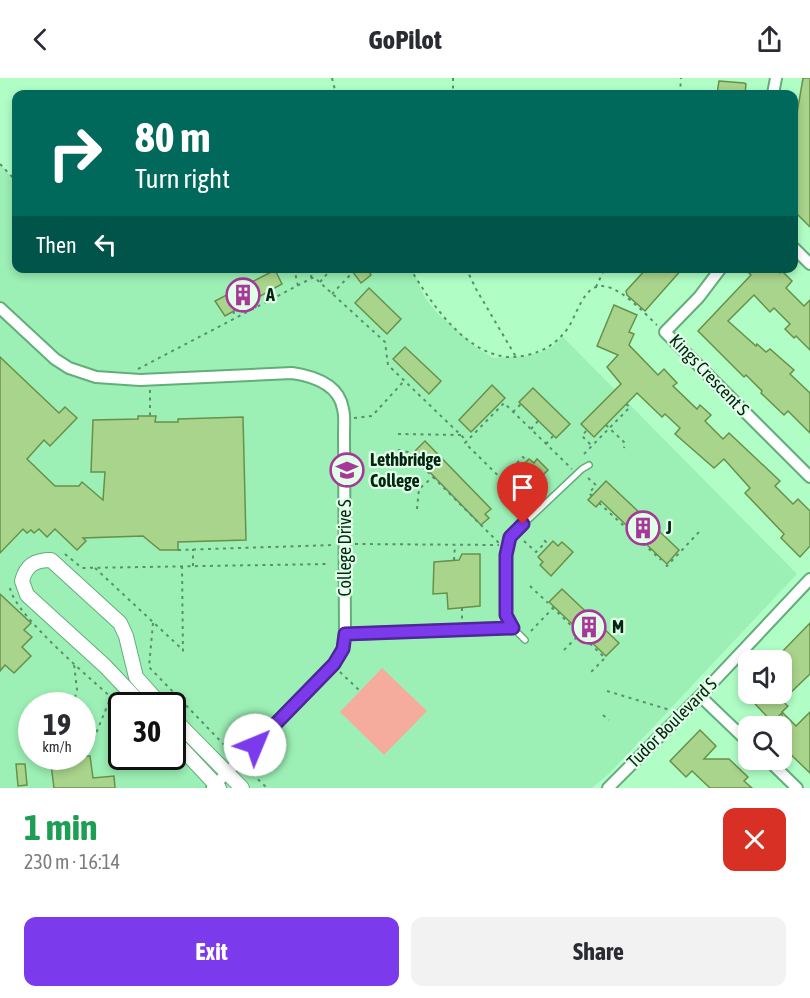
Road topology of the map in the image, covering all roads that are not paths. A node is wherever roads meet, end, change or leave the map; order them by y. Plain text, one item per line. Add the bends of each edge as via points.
1 (798, 252) edge
2 (810, 264) edge
3 (717, 273) edge
4 (0, 308) edge
5 (589, 465) dead end
6 (810, 477) edge
7 (810, 579) edge
8 (513, 628) junction
9 (345, 634) junction
10 (525, 640) dead end
11 (117, 658) junction
12 (135, 692) edge
13 (149, 692) edge
14 (700, 696) junction
15 (186, 731) edge
16 (738, 732) edge
17 (186, 754) edge
18 (778, 770) edge
19 (227, 773) junction
20 (216, 787) edge
21 (242, 788) edge
22 (608, 788) edge
23 (797, 788) edge

1 - 2 street
3 - 6 street, Kings Crescent S via 665,332
4 - 9 street, College Drive S via 54,359 96,377 140,380 292,373 316,378 334,390 344,409
5 - 8 lane via 510,537 506,555 506,615
7 - 14 street, Tudor Boulevard S
8 - 9 street
8 - 10 lane
9 - 19 street, College Drive S via 343,649 333,665
11 - 11 street via 126,636 120,623 51,560 39,560 28,566 22,581 27,595
11 - 12 street
11 - 13 street
14 - 16 street
14 - 22 street, Tudor Boulevard S
15 - 19 street
17 - 20 street, College Drive S
18 - 23 street
19 - 20 street, College Drive S
19 - 21 street

